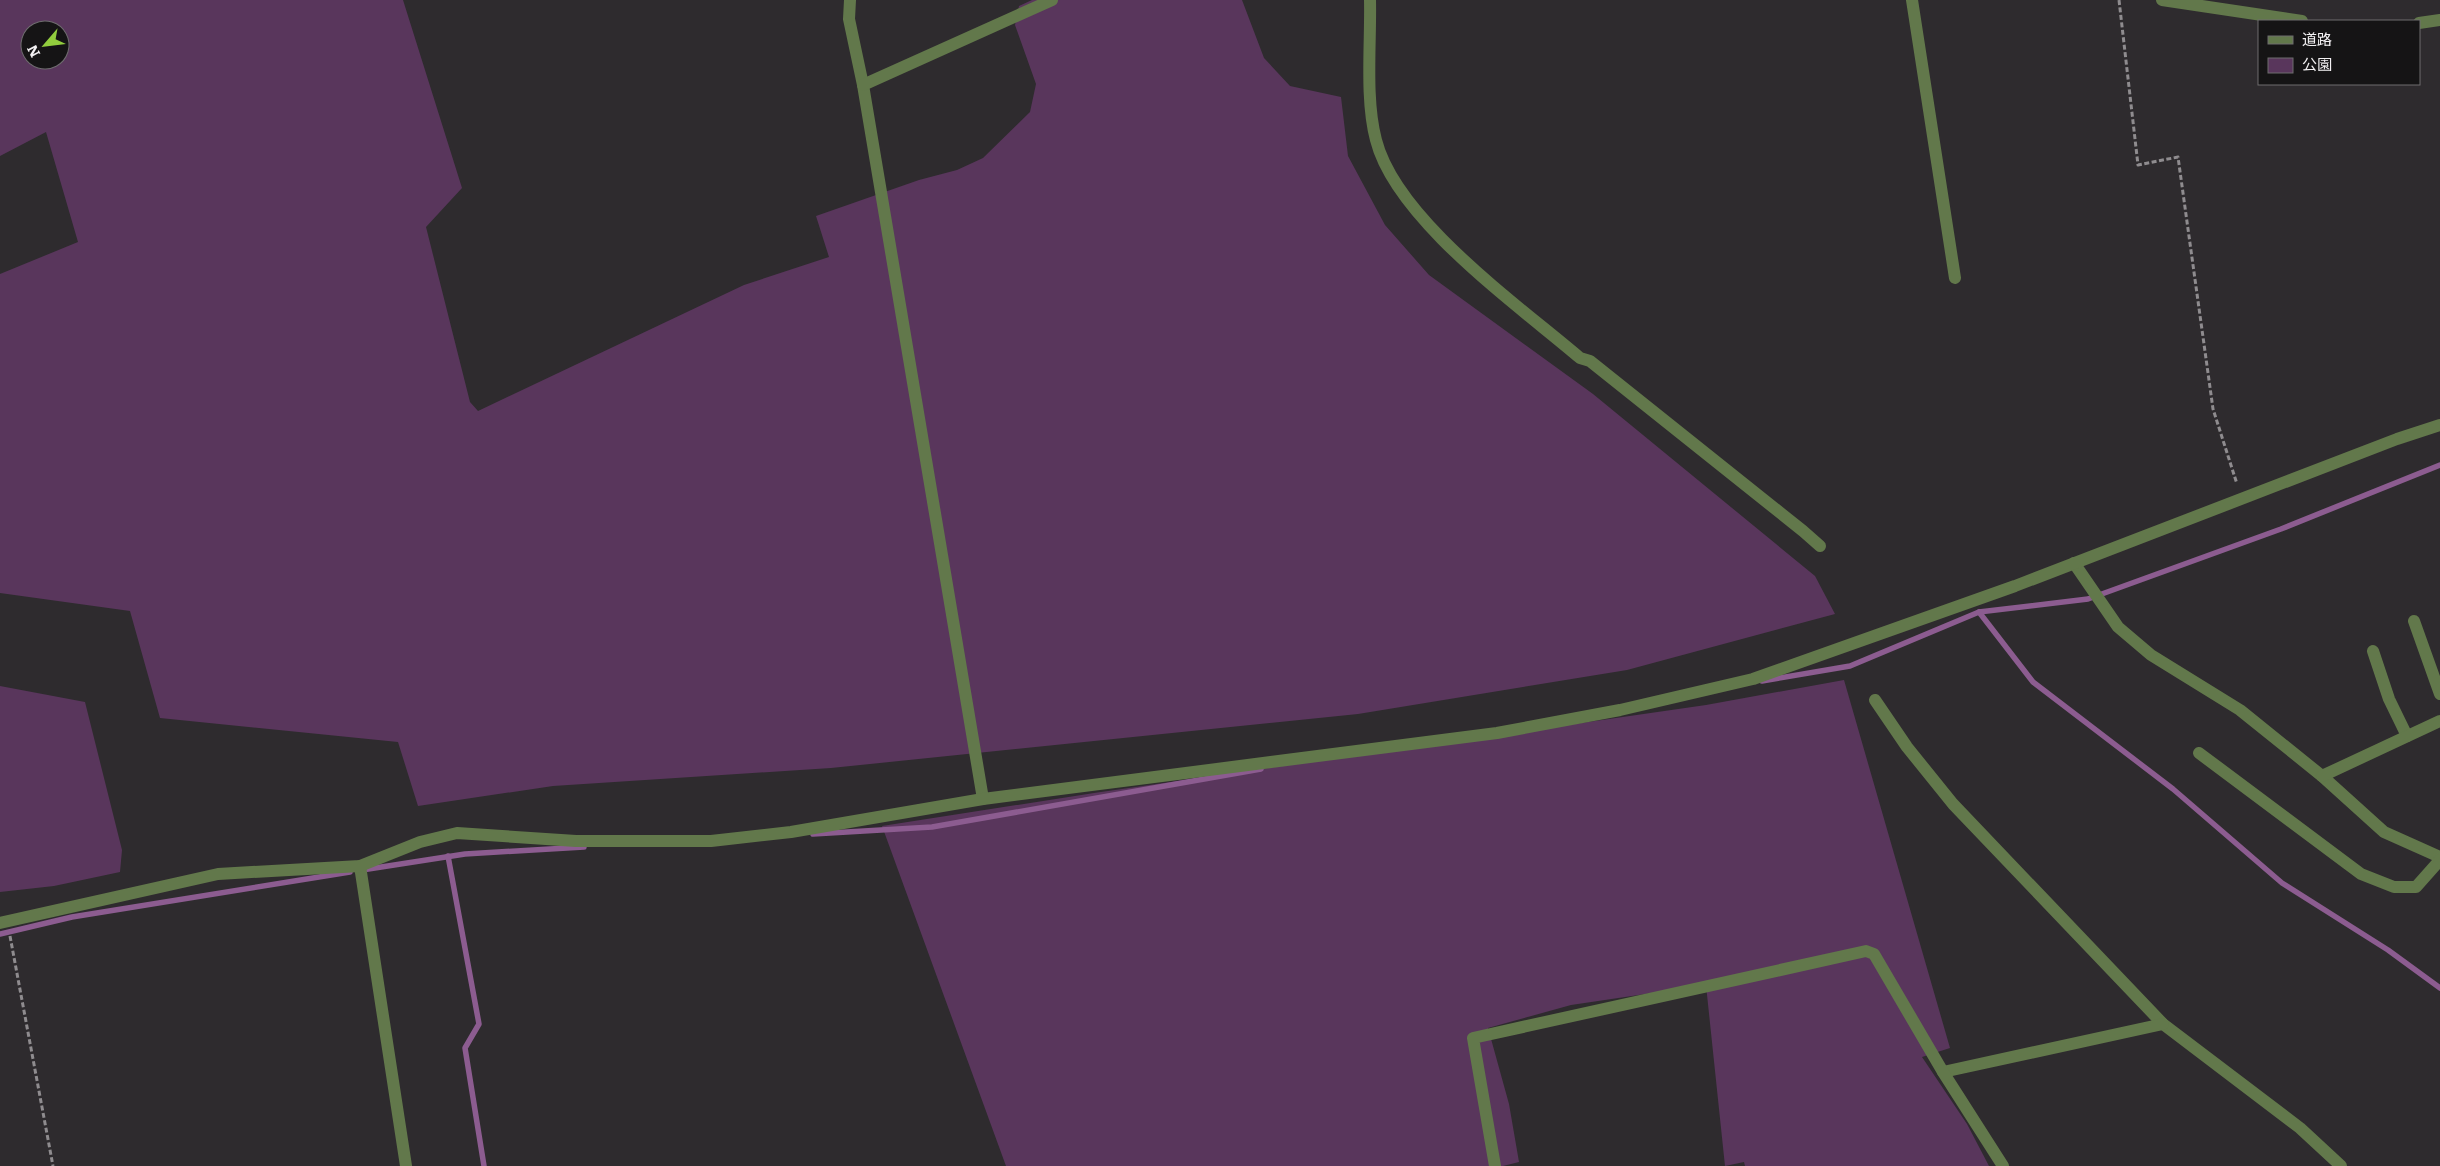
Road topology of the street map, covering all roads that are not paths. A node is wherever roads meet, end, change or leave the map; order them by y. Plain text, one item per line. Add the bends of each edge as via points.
1 (850, 0) edge
2 (1052, 0) edge
3 (1370, 0) edge
4 (1912, 0) edge
5 (2162, 0) edge
6 (2295, 20) edge
7 (2440, 20) edge
8 (2420, 23) edge
9 (863, 85) junction
10 (1955, 278) dead end
11 (2440, 425) edge
12 (1820, 546) dead end
13 (2074, 563) junction
14 (2414, 621) dead end
15 (2373, 651) dead end
16 (2440, 694) edge
17 (1876, 700) dead end
18 (2440, 721) edge
19 (2407, 736) junction
20 (2199, 753) dead end
21 (2322, 776) junction
22 (983, 799) junction
23 (2440, 859) edge
24 (360, 866) junction
25 (4, 923) edge
26 (2163, 1024) junction
27 (1943, 1072) junction
28 (406, 1166) edge
29 (1495, 1166) edge
30 (2003, 1166) edge
31 (2341, 1166) edge

1 - 9 street via 849,19
2 - 9 street
3 - 12 street via 1371,113 1376,141 1393,181 1424,220 1453,250 1580,358 1590,361
4 - 10 street
5 - 6 street
7 - 8 street
9 - 22 street
11 - 13 street via 2397,438
13 - 21 street via 2118,627 2151,655 2240,710
13 - 22 street via 1753,679 1620,710 1497,733
14 - 16 street
15 - 19 street via 2389,698
17 - 26 street via 1907,747 1953,804
18 - 19 street
19 - 21 street
20 - 23 street via 2361,874 2394,888 2416,888
21 - 23 street via 2384,832
22 - 24 street via 791,832 711,841 576,841 457,833 420,842
24 - 25 street via 218,874
24 - 28 street
26 - 27 street
26 - 31 street via 2300,1128
27 - 29 street via 1874,954 1866,951 1473,1038
27 - 30 street

